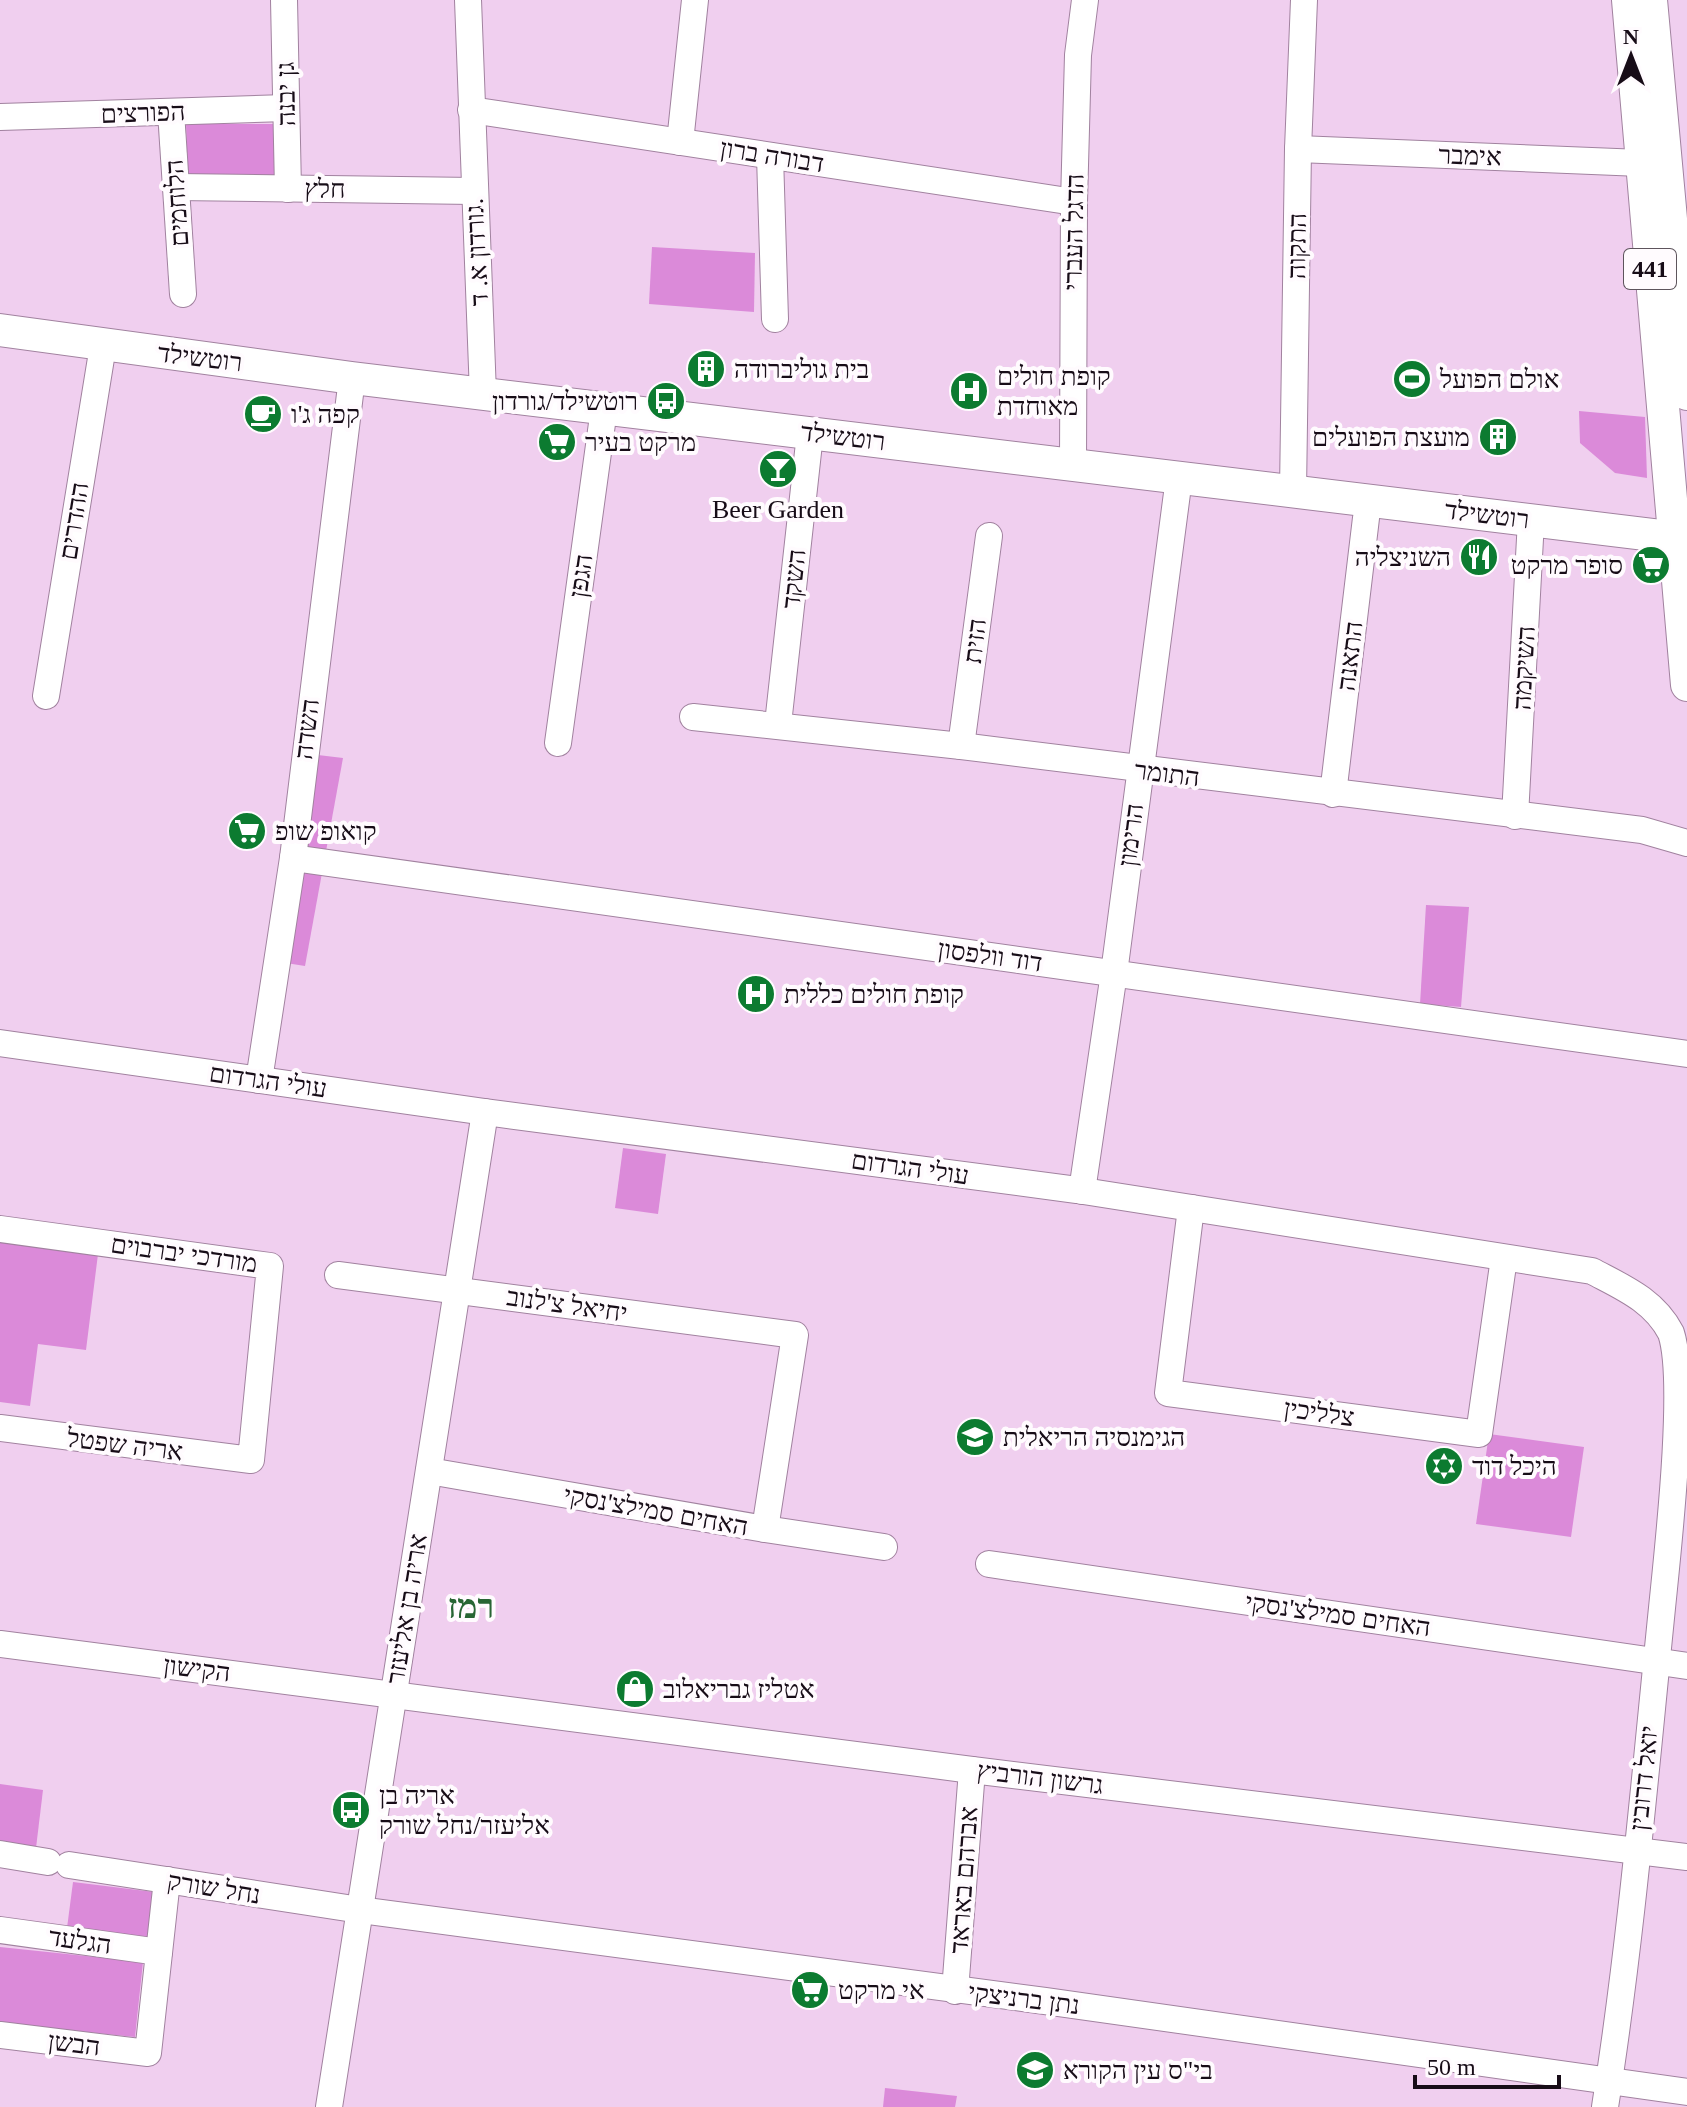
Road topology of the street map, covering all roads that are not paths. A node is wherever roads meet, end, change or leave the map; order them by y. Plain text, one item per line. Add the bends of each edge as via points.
1 (284, 0) edge
2 (468, 0) edge
3 (695, 0) edge
4 (1085, 0) edge
5 (1304, 0) edge
6 (1632, 0) edge
7 (286, 108) junction
8 (471, 110) junction
9 (171, 112) junction
10 (0, 117) edge
11 (680, 142) junction
12 (1298, 149) junction
13 (770, 156) junction
14 (1641, 163) junction
15 (176, 187) junction
16 (288, 189) junction
17 (474, 191) junction
18 (1074, 202) junction
19 (1682, 282) edge
20 (183, 294) dead end
21 (775, 319) dead end
22 (0, 330) edge
23 (103, 346) junction
24 (352, 378) junction
25 (483, 394) junction
26 (1687, 394) edge
27 (604, 409) junction
28 (810, 434) junction
29 (1073, 465) junction
30 (1179, 478) junction
31 (1293, 491) junction
32 (1366, 518) dead end
33 (1531, 520) junction
34 (989, 536) dead end
35 (1680, 538) edge
36 (1687, 685) edge
37 (46, 696) dead end
38 (693, 717) dead end
39 (778, 724) junction
40 (558, 743) dead end
41 (961, 746) junction
42 (1139, 770) junction
43 (1333, 794) junction
44 (1515, 816) junction
45 (1687, 823) edge
46 (1642, 830) junction
47 (1687, 843) edge
48 (293, 858) junction
49 (1114, 973) junction
50 (0, 1043) edge
51 (1687, 1054) edge
52 (259, 1080) junction
53 (485, 1112) junction
54 (1082, 1191) junction
55 (1191, 1208) junction
56 (0, 1229) edge
57 (1504, 1258) junction
58 (338, 1275) dead end
59 (457, 1290) junction
60 (0, 1428) edge
61 (251, 1460) joint
62 (1682, 1462) edge
63 (429, 1471) junction
64 (765, 1529) junction
65 (884, 1547) dead end
66 (989, 1564) dead end
67 (0, 1644) edge
68 (1657, 1662) junction
69 (1687, 1666) edge
70 (394, 1694) junction
71 (972, 1770) junction
72 (1637, 1851) junction
73 (0, 1854) edge
74 (1687, 1857) edge
75 (167, 1880) junction
76 (360, 1910) junction
77 (0, 1930) edge
78 (159, 1952) junction
79 (955, 1991) junction
80 (0, 2035) edge
81 (1687, 2092) edge
82 (1607, 2095) edge
83 (329, 2107) edge

1 - 7 street, גן יבנה
2 - 8 street, גורדון א. ד.
3 - 11 street
4 - 18 street, הדגל העברי
5 - 12 street, התקוה
6 - 14 main road, 441
6 - 19 main road, 441
7 - 9 street, הפורצים
7 - 16 street, גן יבנה
8 - 11 street, דבורה ברון
8 - 17 street, גורדון א. ד.
9 - 10 street, הפורצים
9 - 15 street, הלוחמים
11 - 13 street, דבורה ברון
12 - 14 street, אימבר
12 - 31 street, התקוה
13 - 18 street, דבורה ברון
13 - 21 street
14 - 35 main road, 441
15 - 16 street, חלץ
15 - 20 street, הלוחמים
16 - 17 street, חלץ
17 - 25 street, גורדון א. ד.
18 - 29 street, הדגל העברי
19 - 26 main road, 441
22 - 23 main road, רוטשילד
23 - 24 main road, רוטשילד
23 - 37 street, ההדרים
24 - 25 main road, רוטשילד
24 - 48 street, השדה
25 - 27 main road, רוטשילד
27 - 28 main road, רוטשילד
27 - 40 street, הגפן
28 - 29 main road, רוטשילד
28 - 39 street, השקד
29 - 30 main road, רוטשילד
30 - 31 main road, רוטשילד
30 - 42 street, הרימון
31 - 33 main road, רוטשילד
32 - 43 street, התאנה
33 - 35 main road, רוטשילד
33 - 44 street, השיקמה
34 - 41 street, הזית
35 - 36 main road, 441
38 - 39 street, התומר
39 - 41 street, התומר
41 - 42 street, התומר
42 - 43 street, התומר
42 - 49 street, הרימון
43 - 44 street, התומר
44 - 46 street, התומר
45 - 46 street, התומר
46 - 47 street, התומר
48 - 49 street, דוד וולפסון
48 - 52 street, השדה
49 - 51 street, דוד וולפסון
49 - 54 street, הרימון
50 - 52 street, עולי הגרדום
52 - 53 street, עולי הגרדום
53 - 54 street, עולי הגרדום
53 - 59 street, אריה בן אליעזר
54 - 55 street, עולי הגרדום
55 - 57 street, עולי הגרדום
55 - 57 street, צלליכין via 1168,1393 1479,1434
56 - 61 street, מורדכי יברבוים via 270,1266
57 - 62 street, עולי הגרדום via 1592,1271 1644,1298 1672,1333 1682,1382
58 - 59 street, יחיאל צ'לנוב
59 - 63 street, אריה בן אליעזר
59 - 64 street, יחיאל צ'לנוב via 795,1335
60 - 61 street, אריה שפטל
62 - 68 street, יואל דרובין
63 - 64 street, האחים סמילצ'נסקי
63 - 70 street, אריה בן אליעזר
64 - 65 street, האחים סמילצ'נסקי
66 - 68 street, האחים סמילצ'נסקי
67 - 70 street, הקישון
68 - 69 street, האחים סמילצ'נסקי
68 - 72 street, יואל דרובין
70 - 71 street, גרשון הורביץ
70 - 76 street, אריה בן אליעזר
71 - 72 street, גרשון הורביץ
71 - 79 street, אברהם באראד
72 - 74 street, גרשון הורביץ
72 - 82 street, יואל דרובין
73 - 75 street, נחל שורק
75 - 76 street, נחל שורק
75 - 78 street
76 - 79 street, נתן ברניצקי
76 - 83 street, אריה בן אליעזר
77 - 78 street, הגלעד
78 - 80 street, הבשן via 148,2053
79 - 82 street, נתן ברניצקי via 1076,2006
81 - 82 street, נתן ברניצקי

